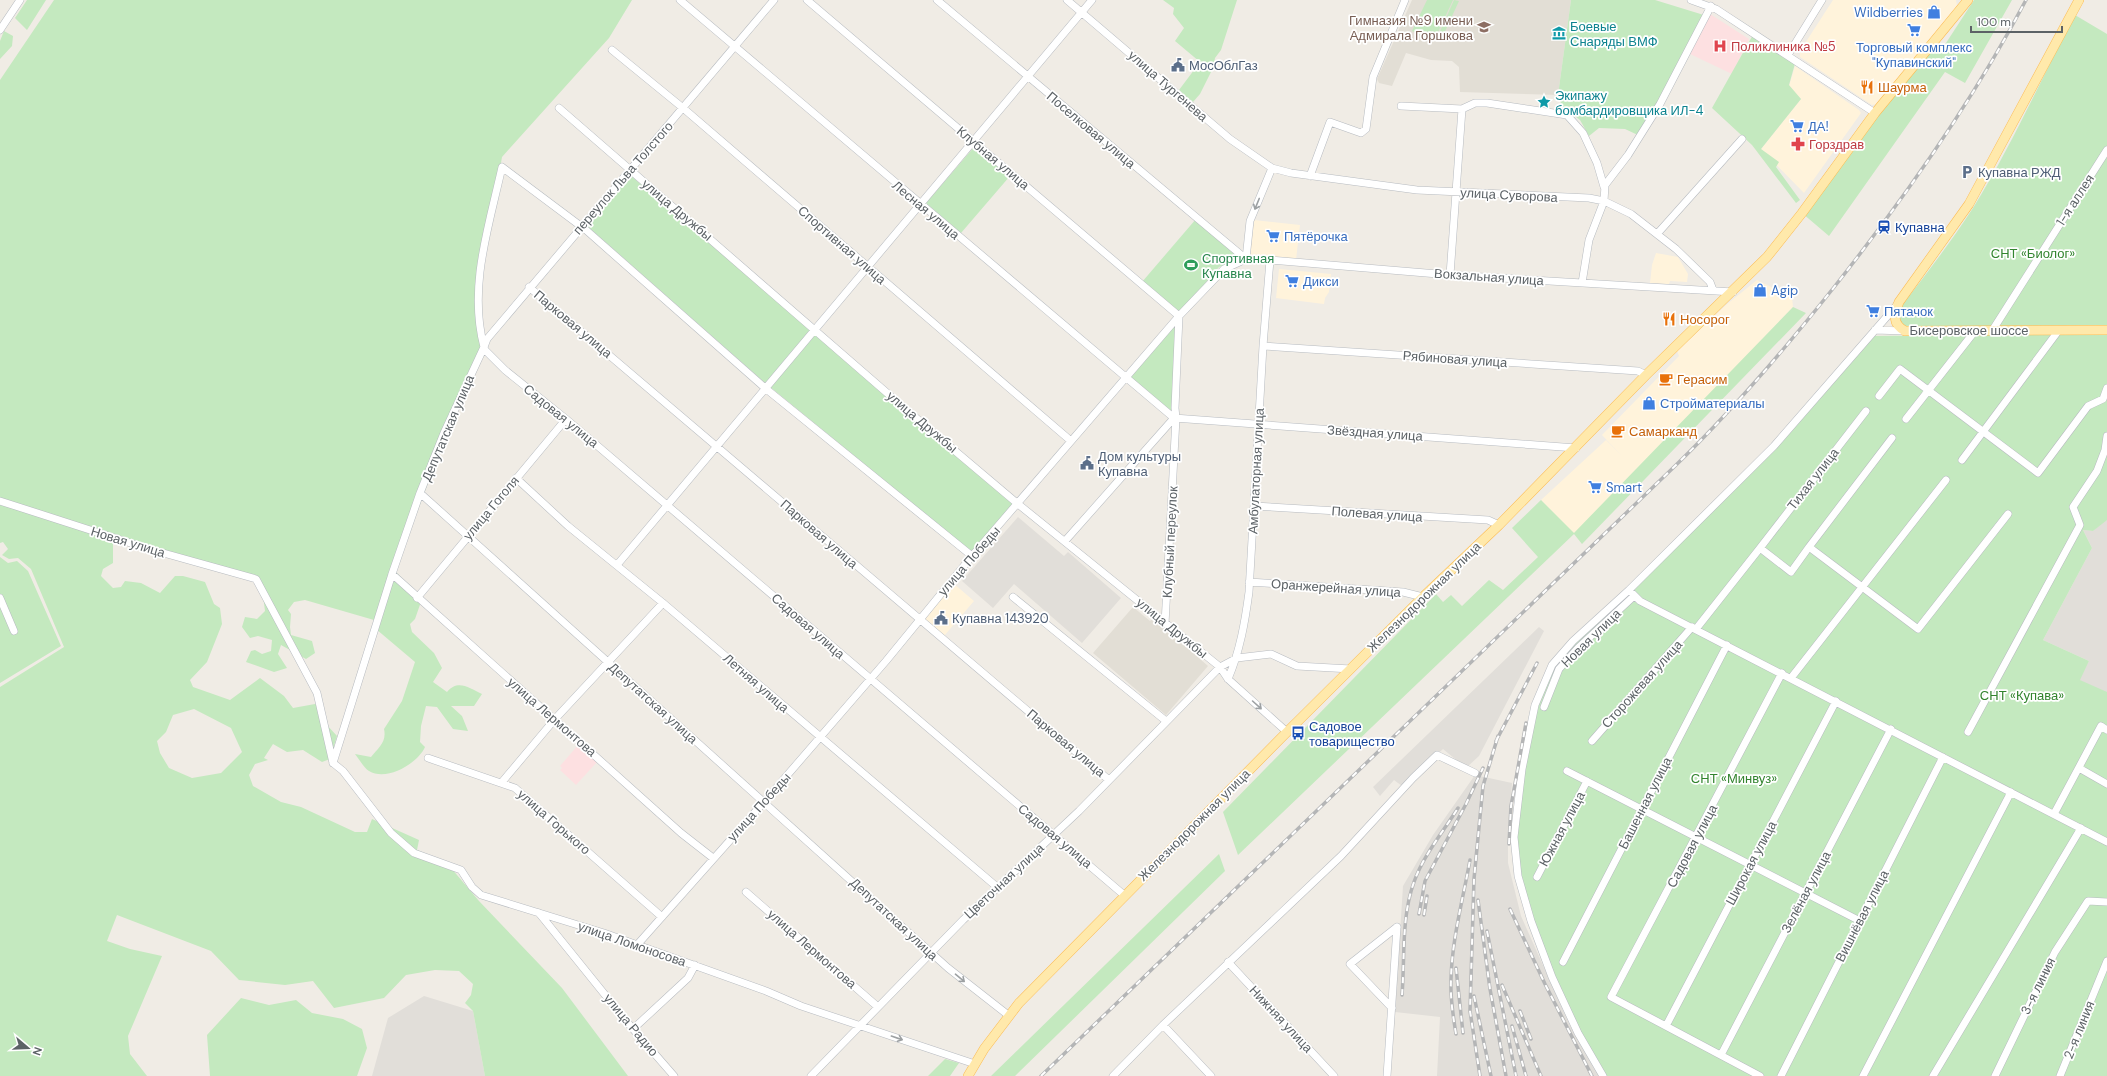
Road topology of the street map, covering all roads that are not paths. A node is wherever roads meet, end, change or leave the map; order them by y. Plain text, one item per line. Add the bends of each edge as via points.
1 (20, 0) edge
2 (680, 0) edge
3 (774, 0) edge
4 (807, 0) edge
5 (936, 0) edge
6 (1067, 0) edge
7 (1092, 0) edge
8 (1405, 0) edge
9 (1691, 0) edge
10 (1822, 0) edge
11 (1968, 0) edge
12 (2079, 0) edge
13 (1711, 6) junction
14 (1081, 12) junction
15 (0, 30) edge
16 (735, 46) junction
17 (612, 50) dead end
18 (1788, 55) junction
19 (1028, 76) junction
20 (1401, 106) dead end
21 (559, 108) dead end
22 (683, 108) junction
23 (1462, 109) junction
24 (1875, 113) junction
25 (1742, 139) dead end
26 (973, 141) junction
27 (2107, 150) edge
28 (1272, 168) junction
29 (630, 170) junction
30 (1310, 176) junction
31 (1604, 185) junction
32 (1456, 192) junction
33 (1604, 202) junction
34 (920, 204) junction
35 (581, 226) junction
36 (1657, 234) junction
37 (1246, 259) junction
38 (1270, 260) junction
39 (867, 267) junction
40 (1450, 275) junction
41 (1582, 283) junction
42 (529, 287) junction
43 (1714, 290) junction
44 (1733, 292) junction
45 (1899, 302) junction
46 (1179, 316) junction
47 (815, 329) junction
48 (1875, 330) junction
49 (2059, 330) junction
50 (2107, 330) edge
51 (1905, 331) junction
52 (1975, 331) junction
53 (1992, 331) junction
54 (1263, 346) junction
55 (484, 347) junction
56 (1646, 375) junction
57 (1126, 378) junction
58 (765, 388) junction
59 (2107, 388) edge
60 (1929, 391) junction
61 (1879, 396) dead end
62 (1866, 411) dead end
63 (1175, 418) junction
64 (566, 419) junction
65 (1906, 419) dead end
66 (1259, 424) junction
67 (1983, 432) junction
68 (2107, 436) edge
69 (1892, 438) dead end
70 (1070, 441) junction
71 (718, 445) junction
72 (1576, 448) junction
73 (1962, 460) dead end
74 (516, 478) junction
75 (1946, 480) dead end
76 (420, 493) junction
77 (0, 501) edge
78 (1018, 504) junction
79 (667, 505) junction
80 (1254, 506) junction
81 (2008, 514) dead end
82 (1499, 525) junction
83 (467, 537) junction
84 (1065, 541) junction
85 (1809, 547) junction
86 (1760, 548) junction
87 (972, 556) junction
88 (617, 565) junction
89 (392, 574) junction
90 (1249, 582) junction
91 (1862, 587) junction
92 (1629, 590) junction
93 (1634, 596) junction
94 (1013, 597) dead end
95 (0, 598) edge
96 (417, 598) junction
97 (1423, 598) junction
98 (663, 603) junction
99 (920, 619) junction
100 (1165, 624) junction
101 (1694, 628) junction
102 (14, 632) dead end
103 (1727, 644) junction
104 (1237, 658) junction
105 (607, 662) junction
106 (1220, 667) junction
107 (1351, 669) junction
108 (1782, 673) junction
109 (1792, 678) junction
110 (870, 679) junction
111 (1228, 679) junction
112 (1836, 701) junction
113 (1544, 707) dead end
114 (555, 719) junction
115 (1166, 721) junction
116 (1891, 729) junction
117 (2107, 730) edge
118 (1288, 732) junction
119 (1968, 732) dead end
120 (820, 737) junction
121 (1592, 741) dead end
122 (1943, 757) junction
123 (428, 758) dead end
124 (333, 763) junction
125 (2079, 768) junction
126 (1567, 771) dead end
127 (1475, 773) dead end
128 (1109, 780) junction
129 (1587, 781) junction
130 (502, 782) junction
131 (2107, 784) edge
132 (2011, 792) junction
133 (764, 802) junction
134 (1642, 809) junction
135 (2054, 814) junction
136 (2081, 828) junction
137 (1054, 834) junction
138 (1696, 837) junction
139 (2107, 842) edge
140 (713, 858) junction
141 (1750, 865) junction
142 (1537, 877) dead end
143 (997, 887) junction
144 (746, 892) dead end
145 (1806, 893) junction
146 (1124, 895) junction
147 (2107, 902) edge
148 (539, 913) junction
149 (662, 917) junction
150 (1860, 921) junction
151 (637, 945) junction
152 (931, 952) junction
153 (2107, 961) edge
154 (1228, 962) junction
155 (1563, 962) dead end
156 (695, 966) junction
157 (878, 1007) junction
158 (1392, 1008) junction
159 (1008, 1015) junction
160 (1163, 1025) junction
161 (860, 1026) junction
162 (1666, 1026) junction
163 (633, 1029) junction
164 (1721, 1055) junction
165 (975, 1064) junction
166 (674, 1076) edge
167 (811, 1076) edge
168 (968, 1076) edge
169 (1113, 1076) edge
170 (1211, 1076) edge
171 (1334, 1076) edge
172 (1387, 1076) edge
173 (1603, 1076) edge
174 (1760, 1076) edge
175 (1782, 1076) edge
176 (1863, 1076) edge
177 (1933, 1076) edge
178 (1995, 1076) edge
179 (2060, 1076) edge

1 - 15 street
2 - 16 street, Лесная улица
3 - 16 street, переулок Льва Толстого
4 - 26 street, Клубная улица
5 - 19 street, Поселковая улица
6 - 14 street, улица Тургенева
7 - 14 street
8 - 30 street via 1373,77 1366,129 1361,133 1330,122
9 - 13 street
10 - 18 street
11 - 24 main road, Железнодорожная улица
12 - 45 main road, Бисеровское шоссе via 1969,204
13 - 18 street
13 - 31 street via 1660,104 1628,155
14 - 19 street
14 - 28 street, улица Тургенева via 1230,140
16 - 22 street, переулок Льва Толстого
16 - 34 street, Лесная улица
17 - 22 street, Спортивная улица
18 - 24 street
19 - 26 street
19 - 37 street, Поселковая улица
20 - 23 street
21 - 29 street, улица Дружбы
22 - 29 street, переулок Льва Толстого
22 - 39 street, Спортивная улица
23 - 31 street via 1475,103 1487,103 1567,115 1583,133
23 - 32 street
24 - 44 main road, Железнодорожная улица via 1771,251
25 - 36 street
26 - 34 street
26 - 46 street, Клубная улица
27 - 53 street, 1-я аллея
28 - 30 street, улица Суворова
28 -> 37 street via 1250,221
29 - 35 street, переулок Льва Толстого
29 - 47 street, улица Дружбы
30 - 32 street, улица Суворова via 1417,190
31 - 33 street
32 - 33 street, улица Суворова via 1588,198
32 - 40 street
33 - 36 street, улица Суворова via 1631,214
33 - 41 street via 1589,240
34 - 39 street
34 - 57 street, Лесная улица
35 - 42 street, переулок Льва Толстого
35 - 55 street via 502,167 487,228 479,276 479,328
35 - 58 street
36 - 43 street, улица Суворова via 1694,265
37 - 38 street, Вокзальная улица
37 - 46 street, улица Победы via 1224,269
38 - 40 street, Вокзальная улица
38 - 54 street, Амбулаторная улица
39 - 47 street
39 - 70 street, Спортивная улица
40 - 41 street, Вокзальная улица
41 - 43 street, Вокзальная улица
42 - 55 street, переулок Льва Толстого via 487,338
42 - 71 street, Парковая улица
43 - 44 street, Вокзальная улица
44 - 56 main road, Железнодорожная улица
45 - 48 street
45 - 51 main road, Бисеровское шоссе via 1894,313 1895,320
46 - 57 street, улица Победы
46 - 63 street, Клубный переулок
47 - 58 street
47 - 78 street, улица Дружбы
48 - 51 street
48 - 92 street via 1774,446
49 - 50 main road, Бисеровское шоссе
49 - 53 main road, Бисеровское шоссе
49 - 67 street
51 - 52 main road, Бисеровское шоссе
52 - 53 main road, Бисеровское шоссе
52 - 60 street
54 - 56 street, Рябиновая улица via 1638,371
54 - 66 street, Амбулаторная улица
55 - 64 street, Садовая улица via 491,357
55 - 76 street, Депутатская улица via 444,433
56 - 72 main road, Железнодорожная улица
57 - 63 street, Лесная улица
57 - 70 street, улица Победы
58 - 71 street
58 - 87 street
59 - 67 street via 2103,399 2088,406 2038,473
60 - 61 street via 1900,369
60 - 65 street
60 - 67 street
62 - 86 street, Тихая улица
63 - 66 street, Звёздная улица
63 - 84 street
63 - 100 street, Клубный переулок
64 - 74 street, улица Гоголя
64 - 79 street, Садовая улица
66 - 72 street, Звёздная улица
66 - 80 street, Амбулаторная улица
67 - 73 street
68 - 119 street via 2097,471 2073,507 2080,525
69 - 85 street
70 - 78 street, улица Победы
71 - 79 street
71 - 99 street, Парковая улица
72 - 82 main road, Железнодорожная улица
74 - 83 street, улица Гоголя
74 - 88 street, Летняя улица via 568,526
75 - 91 street
76 - 83 street, Депутатская улица
76 - 89 street
77 - 124 street, Новая улица via 149,549 256,579 317,693
78 - 84 street, улица Дружбы
78 - 87 street, улица Победы
79 - 88 street
79 - 110 street, Садовая улица
80 - 82 street, Полевая улица via 1488,520
80 - 90 street, Амбулаторная улица
81 - 91 street via 1918,629
82 - 97 main road, Железнодорожная улица
83 - 96 street, улица Гоголя
83 - 105 street, Депутатская улица via 516,578
84 - 100 street, улица Дружбы
85 - 86 street via 1791,572
85 - 91 street
86 - 101 street, Тихая улица
87 - 99 street, улица Победы
88 - 98 street, Летняя улица
89 - 96 street, улица Лермонтова
89 - 124 street
90 - 97 street, Оранжерейная улица via 1403,592
90 - 104 street, Амбулаторная улица via 1245,622
91 - 109 street
92 - 93 street
92 - 173 street via 1573,641 1552,665 1535,705 1522,769 1514,837 1518,876 1531,921 1552,977 1578,1033
93 - 101 street
93 - 113 street, Новая улица via 1578,648 1559,670
94 - 115 street
95 - 102 street
96 - 114 street, улица Лермонтова
97 - 107 main road, Железнодорожная улица
98 - 105 street
98 - 120 street, Летняя улица
99 - 110 street, улица Победы
99 - 128 street, Парковая улица
100 - 106 street, улица Дружбы
101 - 103 street
101 - 121 street, Сторожевая улица
103 - 108 street
103 - 134 street, Башенная улица
104 - 106 street, Цветочная улица
104 - 107 street via 1271,654 1298,666
104 - 111 street, Амбулаторная улица
105 - 114 street
105 - 133 street, Депутатская улица
106 - 111 street, улица Дружбы
106 - 115 street, Цветочная улица
107 - 118 main road, Железнодорожная улица
108 - 109 street
108 - 138 street, Садовая улица
109 - 112 street
110 - 120 street, улица Победы
110 - 137 street, Садовая улица
111 -> 118 street, улица Дружбы
112 - 116 street
112 - 141 street, Широкая улица
114 - 130 street
114 - 140 street, улица Лермонтова via 681,833
115 - 128 street, Цветочная улица
116 - 122 street
116 - 145 street, Зелёная улица
117 - 125 street via 2101,726
118 - 146 main road, Железнодорожная улица
120 - 133 street, улица Победы
120 - 143 street, Летняя улица
122 - 132 street
122 - 150 street, Вишнёвая улица
123 - 130 street, улица Горького
124 - 148 street, улица Ломоносова via 343,771 391,833 414,853 461,870 472,887 481,895
125 - 131 street
125 - 135 street
126 - 129 street
127 - 154 street via 1438,755 1424,766 1341,856
128 - 137 street, Цветочная улица
129 - 134 street
129 - 142 street, Южная улица
130 - 149 street, улица Горького via 525,796
132 - 135 street
132 - 176 street
133 - 140 street, улица Победы
133 - 152 street, Депутатская улица
134 - 138 street
134 - 155 street, Башенная улица
135 - 136 street
136 - 139 street
136 - 177 street
137 - 143 street, Цветочная улица
137 - 146 street, Садовая улица
138 - 141 street
138 - 162 street, Садовая улица via 1611,997
140 - 149 street, улица Победы
141 - 145 street
141 - 162 street, Широкая улица
143 - 152 street, Цветочная улица
144 - 157 street, улица Лермонтова
145 - 150 street
145 - 164 street, Зелёная улица
146 - 159 main road, Железнодорожная улица
147 - 178 street, 3-я линия via 2088,901 2055,952
148 - 151 street, улица Ломоносова
148 - 163 street, улица Радио
149 - 151 street, улица Победы
150 - 175 street, Вишнёвая улица
151 - 156 street, улица Ломоносова
152 - 157 street, Цветочная улица
152 -> 159 street, Депутатская улица via 973,989
153 - 179 street, 2-я линия
154 - 160 street
154 - 171 street, Нижняя улица
156 - 161 street, улица Ломоносова
156 - 163 street via 688,978
157 - 161 street, Цветочная улица
158 - 158 street via 1350,964 1397,928 1396,942
158 - 172 street
159 - 165 main road, Железнодорожная улица
160 - 169 street
160 - 170 street
161 -> 165 street, улица Ломоносова
161 - 167 street, Цветочная улица
162 - 164 street
163 - 166 street, улица Радио
164 - 174 street
165 - 168 main road, Железнодорожная улица

